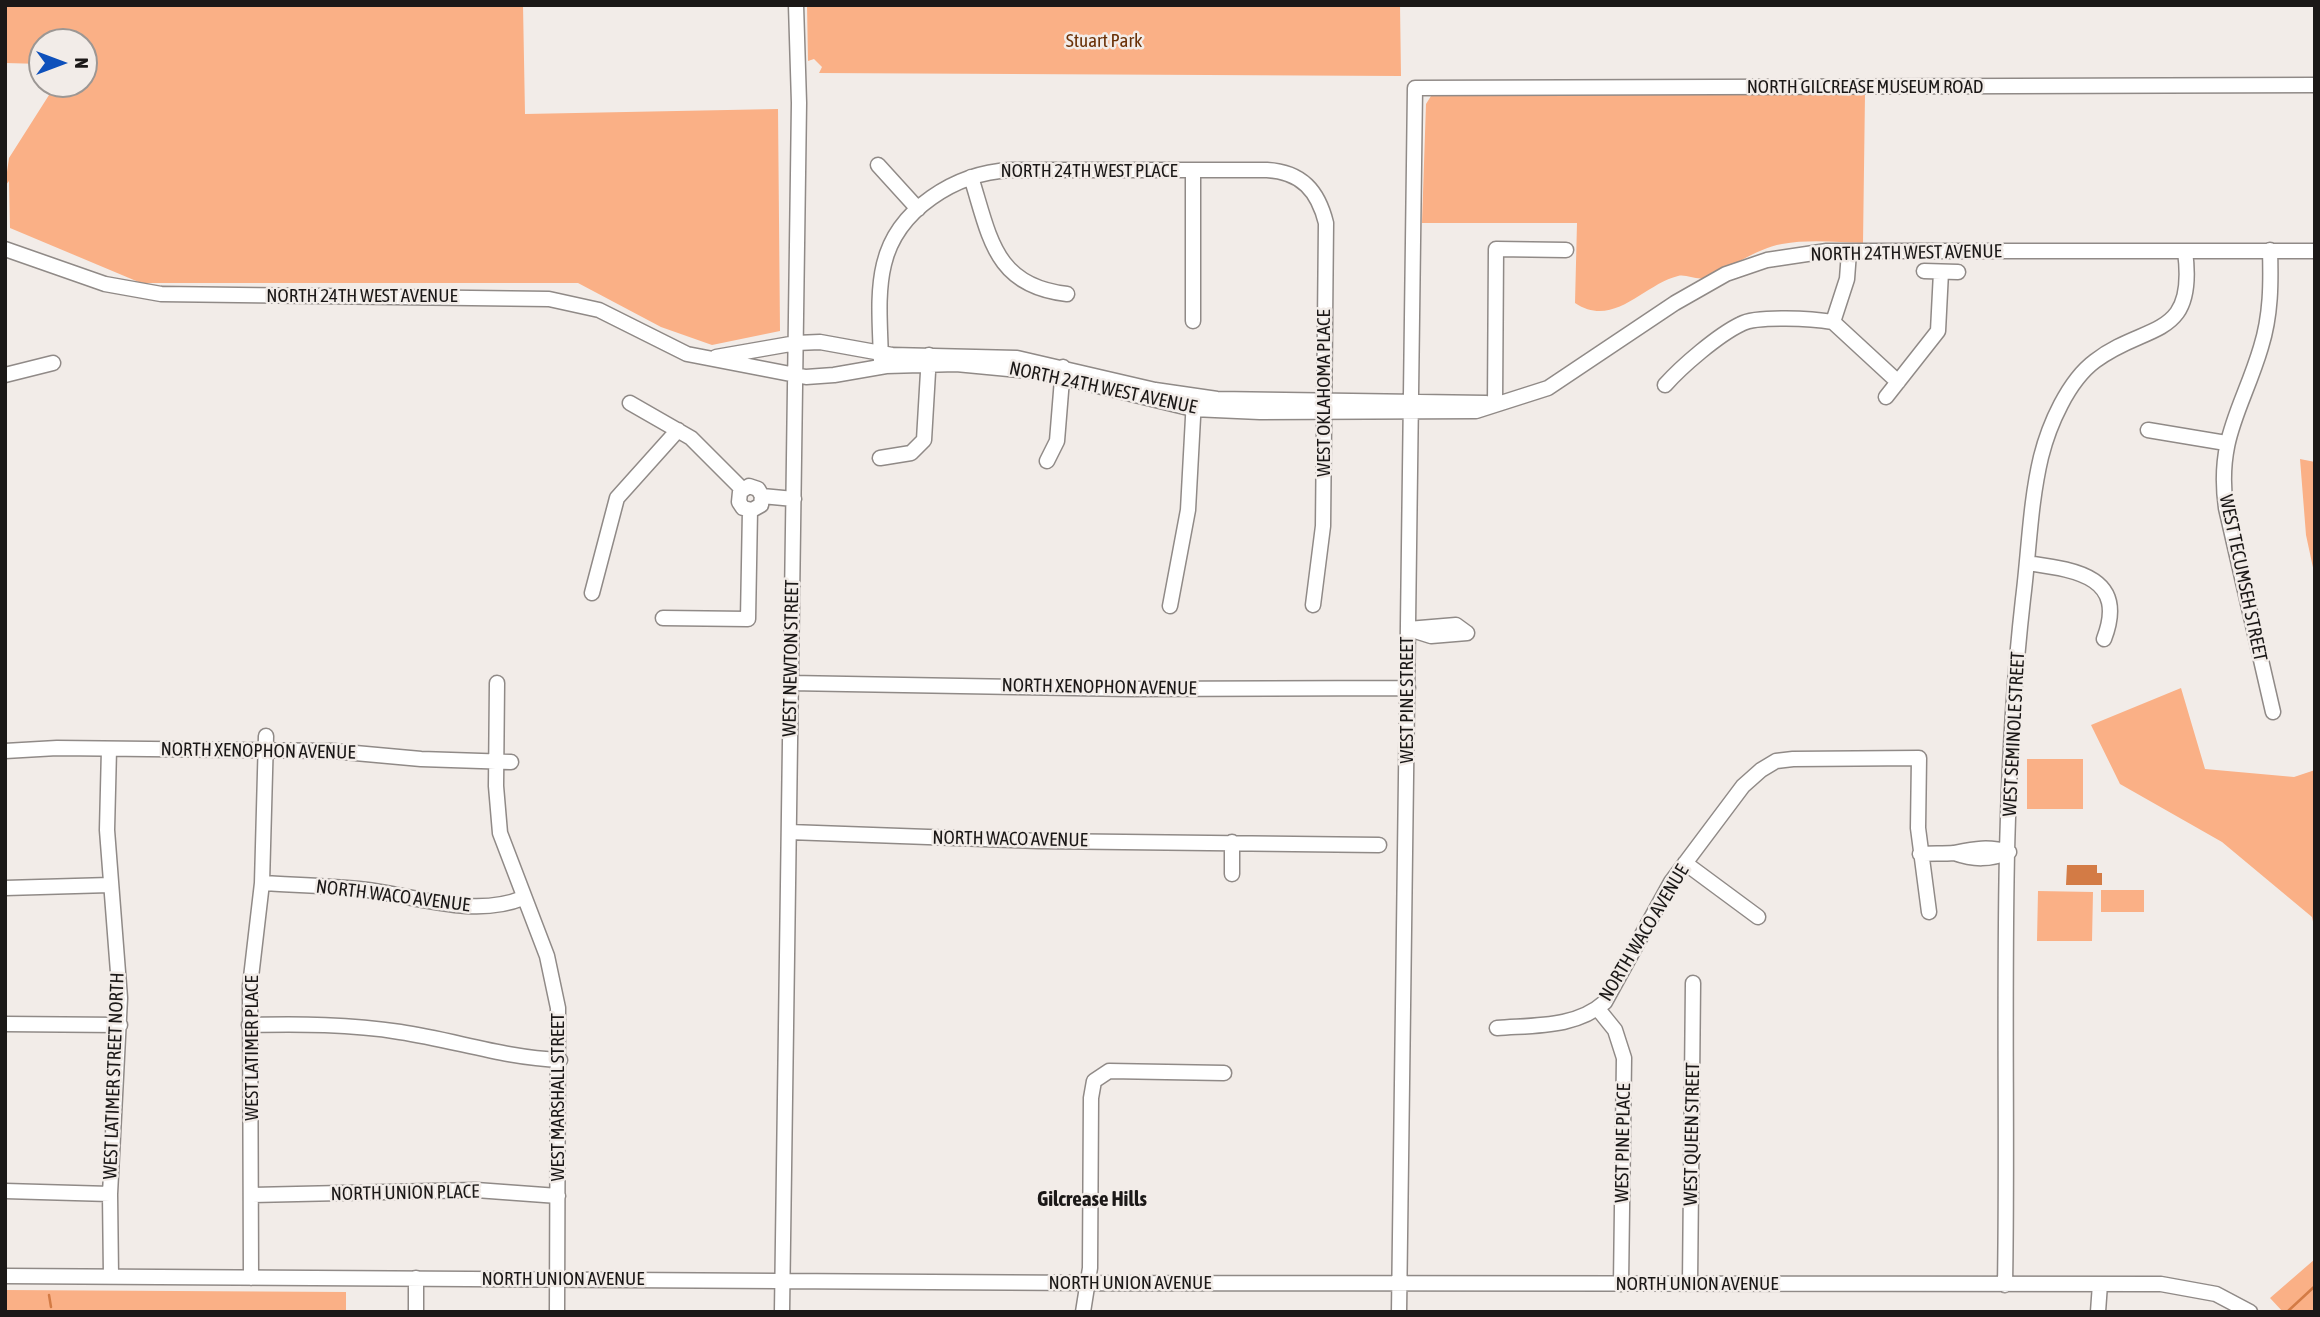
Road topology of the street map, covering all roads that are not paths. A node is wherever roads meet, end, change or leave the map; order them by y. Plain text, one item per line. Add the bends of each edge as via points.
1 (796, 5) edge
2 (2315, 85) edge
3 (1415, 88) joint
4 (878, 165) dead end
5 (1193, 171) junction
6 (971, 177) junction
7 (1309, 185) joint
8 (918, 209) junction
9 (5, 249) edge
10 (1566, 250) dead end
11 (2270, 250) junction
12 (2314, 250) edge
13 (2185, 251) junction
14 (1844, 252) junction
15 (1924, 271) dead end
16 (1941, 272) junction
17 (1958, 272) dead end
18 (1067, 294) dead end
19 (1193, 321) dead end
20 (1833, 322) junction
21 (796, 343) junction
22 (713, 358) junction
23 (928, 359) junction
24 (881, 360) junction
25 (53, 363) dead end
26 (1062, 372) junction
27 (5, 375) edge
28 (795, 375) junction
29 (1898, 382) junction
30 (1665, 385) dead end
31 (1886, 397) dead end
32 (630, 403) dead end
33 (1193, 403) junction
34 (1494, 405) junction
35 (1324, 406) junction
36 (1411, 407) junction
37 (678, 430) junction
38 (2148, 430) dead end
39 (2226, 443) junction
40 (880, 458) dead end
41 (1047, 461) dead end
42 (743, 489) junction
43 (762, 496) junction
44 (794, 499) junction
45 (750, 510) junction
46 (2028, 563) junction
47 (592, 593) dead end
48 (1313, 605) dead end
49 (1170, 606) dead end
50 (663, 618) dead end
51 (2104, 639) dead end
52 (497, 683) dead end
53 (790, 683) junction
54 (1408, 688) junction
55 (2273, 712) dead end
56 (266, 736) dead end
57 (109, 749) junction
58 (5, 751) edge
59 (266, 751) junction
60 (504, 762) junction
61 (789, 832) junction
62 (1232, 842) junction
63 (1379, 845) dead end
64 (2009, 852) junction
65 (1920, 854) junction
66 (1685, 863) junction
67 (1232, 874) dead end
68 (262, 883) junction
69 (110, 885) junction
70 (5, 888) edge
71 (523, 898) junction
72 (1929, 912) dead end
73 (1758, 917) dead end
74 (1693, 983) dead end
75 (1598, 1009) junction
76 (5, 1024) edge
77 (120, 1025) junction
78 (249, 1025) junction
79 (1496, 1028) dead end
80 (560, 1060) junction
81 (1224, 1073) dead end
82 (5, 1191) edge
83 (110, 1194) junction
84 (252, 1195) junction
85 (558, 1196) junction
86 (5, 1276) edge
87 (111, 1276) junction
88 (251, 1278) junction
89 (416, 1278) junction
90 (558, 1279) junction
91 (782, 1281) junction
92 (1400, 1282) junction
93 (1086, 1283) junction
94 (1621, 1284) junction
95 (1690, 1284) junction
96 (2100, 1284) junction
97 (2005, 1285) junction
98 (416, 1312) edge
99 (557, 1312) edge
100 (782, 1312) edge
101 (1083, 1312) edge
102 (1399, 1312) edge
103 (2098, 1312) edge
104 (2250, 1312) edge

1 - 21 street, WEST NEWTON STREET
2 - 3 street, NORTH GILCREASE MUSEUM ROAD
3 - 36 street, WEST PINE STREET
4 - 8 street
5 - 6 street, NORTH 24TH WEST PLACE via 1010,170
5 - 7 street, NORTH 24TH WEST PLACE via 1279,171
5 - 19 street
6 - 8 street, NORTH 24TH WEST PLACE
6 - 18 street via 992,242 1009,271 1042,291
7 - 35 street, WEST OKLAHOMA PLACE via 1326,223
8 - 24 street, NORTH 24TH WEST PLACE via 897,234 884,262
9 - 22 street, NORTH 24TH WEST AVENUE via 105,284 161,294 549,299 598,310 687,354
10 - 34 street via 1496,249
11 - 12 street, NORTH 24TH WEST AVENUE
11 - 13 street, NORTH 24TH WEST AVENUE
11 - 39 street, WEST TECUMSEH STREET via 2270,300 2264,335
13 - 14 street, NORTH 24TH WEST AVENUE
13 - 46 street, WEST SEMINOLE STREET via 2186,285 2176,314 2162,328 2094,362 2080,376 2054,421 2039,468
14 - 20 street via 1847,279
14 - 34 street, NORTH 24TH WEST AVENUE via 1776,258 1726,274 1548,388
15 - 16 street
16 - 17 street
16 - 29 street via 1940,326
20 - 29 street
20 - 30 street via 1742,323
21 - 22 street, NORTH 24TH WEST AVENUE
21 - 24 street, NORTH 24TH WEST AVENUE via 845,344
21 - 28 street, WEST NEWTON STREET
22 - 28 street, NORTH 24TH WEST AVENUE
23 - 24 street, NORTH 24TH WEST AVENUE
23 - 26 street, NORTH 24TH WEST AVENUE via 999,356
23 - 40 street via 924,440 911,453
24 - 28 street, NORTH 24TH WEST AVENUE via 834,375
25 - 27 street
26 - 33 street, NORTH 24TH WEST AVENUE
26 - 41 street via 1057,441
28 - 44 street, WEST NEWTON STREET
29 - 31 street
32 - 37 street
33 - 35 street, NORTH 24TH WEST AVENUE
33 - 49 street via 1188,510
34 - 36 street, NORTH 24TH WEST AVENUE
35 - 36 street, NORTH 24TH WEST AVENUE
35 - 48 street, WEST OKLAHOMA PLACE via 1322,551
36 - 54 street, WEST PINE STREET
37 - 42 street
37 - 47 street via 617,498
38 - 39 street
39 - 55 street, WEST TECUMSEH STREET via 2226,508
42 - 43 street via 754,487
42 - 45 street via 739,502
43 - 44 street
43 - 45 street via 761,505
44 - 53 street, WEST NEWTON STREET
45 - 50 street via 748,619
46 - 51 street via 2070,569 2095,581 2106,594 2111,611
46 - 64 street, WEST SEMINOLE STREET via 2011,704
52 - 60 street, WEST MARSHALL STREET
53 - 54 street, NORTH XENOPHON AVENUE
53 - 61 street, WEST NEWTON STREET
54 - 92 street, WEST PINE STREET
56 - 59 street, WEST LATIMER PLACE
57 - 58 street, NORTH XENOPHON AVENUE
57 - 59 street, NORTH XENOPHON AVENUE
57 - 69 street, WEST LATIMER STREET NORTH
59 - 60 street, NORTH XENOPHON AVENUE
59 - 68 street, WEST LATIMER PLACE
60 - 71 street, WEST MARSHALL STREET via 500,833
61 - 62 street, NORTH WACO AVENUE
61 - 91 street, WEST NEWTON STREET
62 - 63 street, NORTH WACO AVENUE
62 - 67 street
64 - 65 street via 1994,858
64 - 97 street, WEST SEMINOLE STREET
65 - 66 street, NORTH WACO AVENUE via 1919,758 1776,761 1751,777
65 - 72 street
66 - 73 street
66 - 75 street, NORTH WACO AVENUE via 1662,896 1615,989
68 - 71 street, NORTH WACO AVENUE via 359,889 477,907
68 - 78 street, WEST LATIMER PLACE
69 - 70 street
69 - 77 street, WEST LATIMER STREET NORTH
71 - 80 street, WEST MARSHALL STREET via 550,969 558,1008
74 - 95 street, WEST QUEEN STREET
75 - 79 street, NORTH WACO AVENUE via 1570,1021
75 - 94 street, WEST PINE PLACE via 1615,1030 1623,1058
76 - 77 street
77 - 83 street, WEST LATIMER STREET NORTH
78 - 80 street via 376,1028 526,1059
78 - 84 street, WEST LATIMER PLACE
80 - 85 street, WEST MARSHALL STREET
81 - 93 street via 1109,1071 1098,1076 1091,1098 1091,1236
82 - 83 street
83 - 87 street, WEST LATIMER STREET NORTH
84 - 85 street, NORTH UNION PLACE via 476,1190
84 - 88 street, WEST LATIMER PLACE
85 - 90 street, WEST MARSHALL STREET
86 - 87 street, NORTH UNION AVENUE
87 - 88 street, NORTH UNION AVENUE
88 - 89 street, NORTH UNION AVENUE
89 - 90 street, NORTH UNION AVENUE
89 - 98 street
90 - 91 street, NORTH UNION AVENUE
90 - 99 street, WEST MARSHALL STREET
91 - 93 street, NORTH UNION AVENUE
91 - 100 street, WEST NEWTON STREET
92 - 93 street, NORTH UNION AVENUE
92 - 94 street, NORTH UNION AVENUE
92 - 102 street, WEST PINE STREET
93 - 101 street
94 - 95 street, NORTH UNION AVENUE
95 - 97 street, NORTH UNION AVENUE
96 - 97 street, NORTH UNION AVENUE
96 - 103 street
96 - 104 street, NORTH UNION AVENUE via 2189,1287 2216,1294

